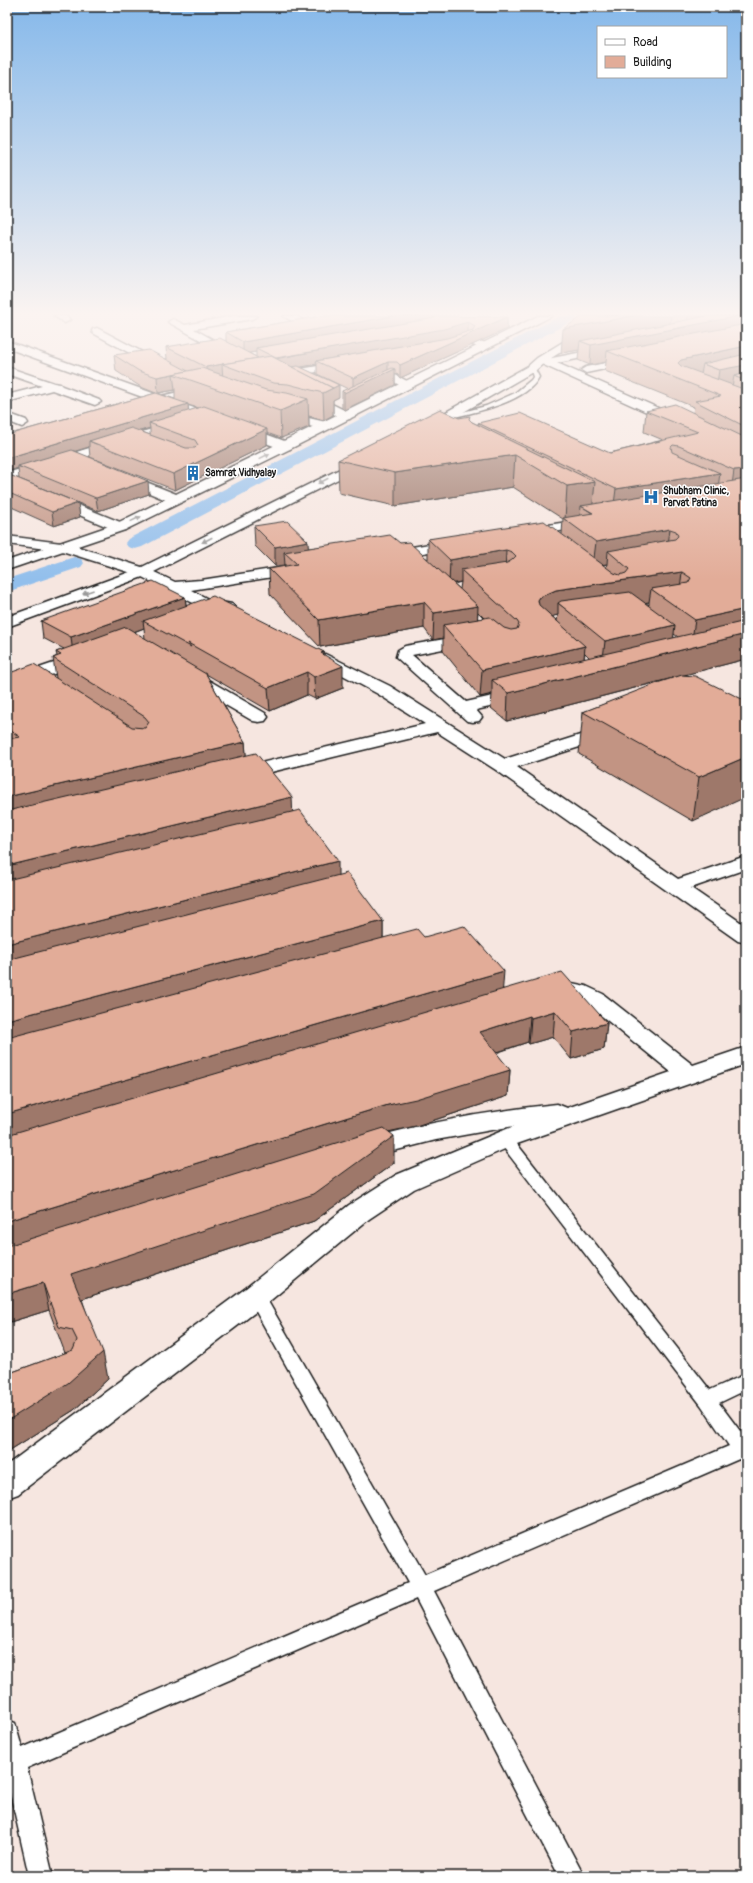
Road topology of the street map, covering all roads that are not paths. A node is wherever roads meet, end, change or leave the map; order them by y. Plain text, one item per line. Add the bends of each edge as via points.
1 (142, 404) edge
2 (171, 404) edge
3 (325, 404) edge
4 (338, 404) edge
5 (370, 404) edge
6 (469, 404) edge
7 (636, 404) edge
8 (331, 407) junction
9 (128, 408) edge
10 (267, 413) edge
11 (204, 416) junction
12 (346, 416) junction
13 (7, 417) edge
14 (22, 423) dead end
15 (326, 426) junction
16 (688, 426) edge
17 (413, 435) edge
18 (133, 438) junction
19 (155, 446) edge
20 (286, 446) junction
21 (380, 452) edge
22 (73, 456) junction
23 (95, 466) edge
24 (110, 472) edge
25 (7, 477) edge
26 (7, 480) edge
27 (21, 486) edge
28 (42, 494) edge
29 (176, 499) junction
30 (599, 514) edge
31 (120, 527) junction
32 (7, 532) edge
33 (7, 540) edge
34 (82, 540) junction
35 (515, 540) edge
36 (474, 541) edge
37 (64, 547) junction
38 (405, 552) junction
39 (463, 555) edge
40 (374, 557) edge
41 (157, 565) junction
42 (7, 566) edge
43 (311, 567) edge
44 (143, 572) junction
45 (201, 585) junction
46 (174, 587) junction
47 (232, 610) junction
48 (201, 615) edge
49 (7, 622) edge
50 (485, 637) edge
51 (302, 646) edge
52 (100, 652) edge
53 (177, 669) edge
54 (35, 675) junction
55 (7, 685) edge
56 (54, 688) edge
57 (538, 691) edge
58 (443, 692) junction
59 (404, 702) junction
60 (462, 708) junction
61 (259, 718) dead end
62 (475, 720) dead end
63 (440, 726) junction
64 (623, 726) edge
65 (503, 766) junction
66 (223, 778) edge
67 (745, 864) edge
68 (676, 886) junction
69 (746, 936) edge
70 (528, 998) edge
71 (746, 1055) edge
72 (690, 1075) junction
73 (588, 1110) junction
74 (505, 1139) junction
75 (342, 1156) edge
76 (256, 1296) junction
77 (746, 1382) edge
78 (707, 1400) junction
79 (744, 1452) edge
80 (7, 1484) edge
81 (421, 1587) junction
82 (7, 1731) edge
83 (15, 1762) junction
84 (42, 1876) edge
85 (572, 1876) edge

1 - 9 street
2 - 11 street
3 - 8 street
4 - 8 street
5 - 12 street
6 - 17 street
7 - 16 street
8 - 12 street
10 - 15 street
11 - 18 street
11 - 20 street
12 - 15 street
13 - 14 street
15 - 20 street
18 - 19 street
18 - 22 street
29 -> 20 street
21 -> 41 street
22 - 23 street
22 - 25 street
24 - 29 street
26 - 27 street
28 - 31 street
31 -> 29 street
30 - 35 street via 536,531 549,541
31 - 34 street
32 - 34 street
33 - 37 street
34 - 37 street
34 - 41 street
36 - 38 street
37 - 42 street
37 - 44 street
38 - 39 street via 416,563
38 - 40 street
41 - 44 street
41 - 45 street
43 - 45 street
44 - 46 street
44 -> 49 street
45 - 46 street
45 - 47 street via 225,596
46 - 47 street via 206,604
47 - 48 street
50 - 58 street via 412,649 404,653 404,657
51 - 59 street
52 - 54 street
53 - 61 street
54 - 55 street
54 - 56 street
57 - 60 street
58 - 59 street
58 - 60 street
59 - 63 street
60 - 62 street
63 - 65 street
63 - 66 street
64 - 65 street
65 - 68 street
67 - 68 street
68 - 69 street
70 - 72 street via 558,989 578,990 595,999
71 - 72 street
72 - 73 street
73 - 74 street
73 - 75 street via 509,1117 388,1142
74 - 76 street via 405,1182 359,1212
74 - 78 lane
76 - 80 street
76 - 81 lane
77 - 78 lane
78 - 79 lane
79 - 81 lane
81 - 83 lane
81 - 85 lane
82 - 83 lane
83 - 84 lane

